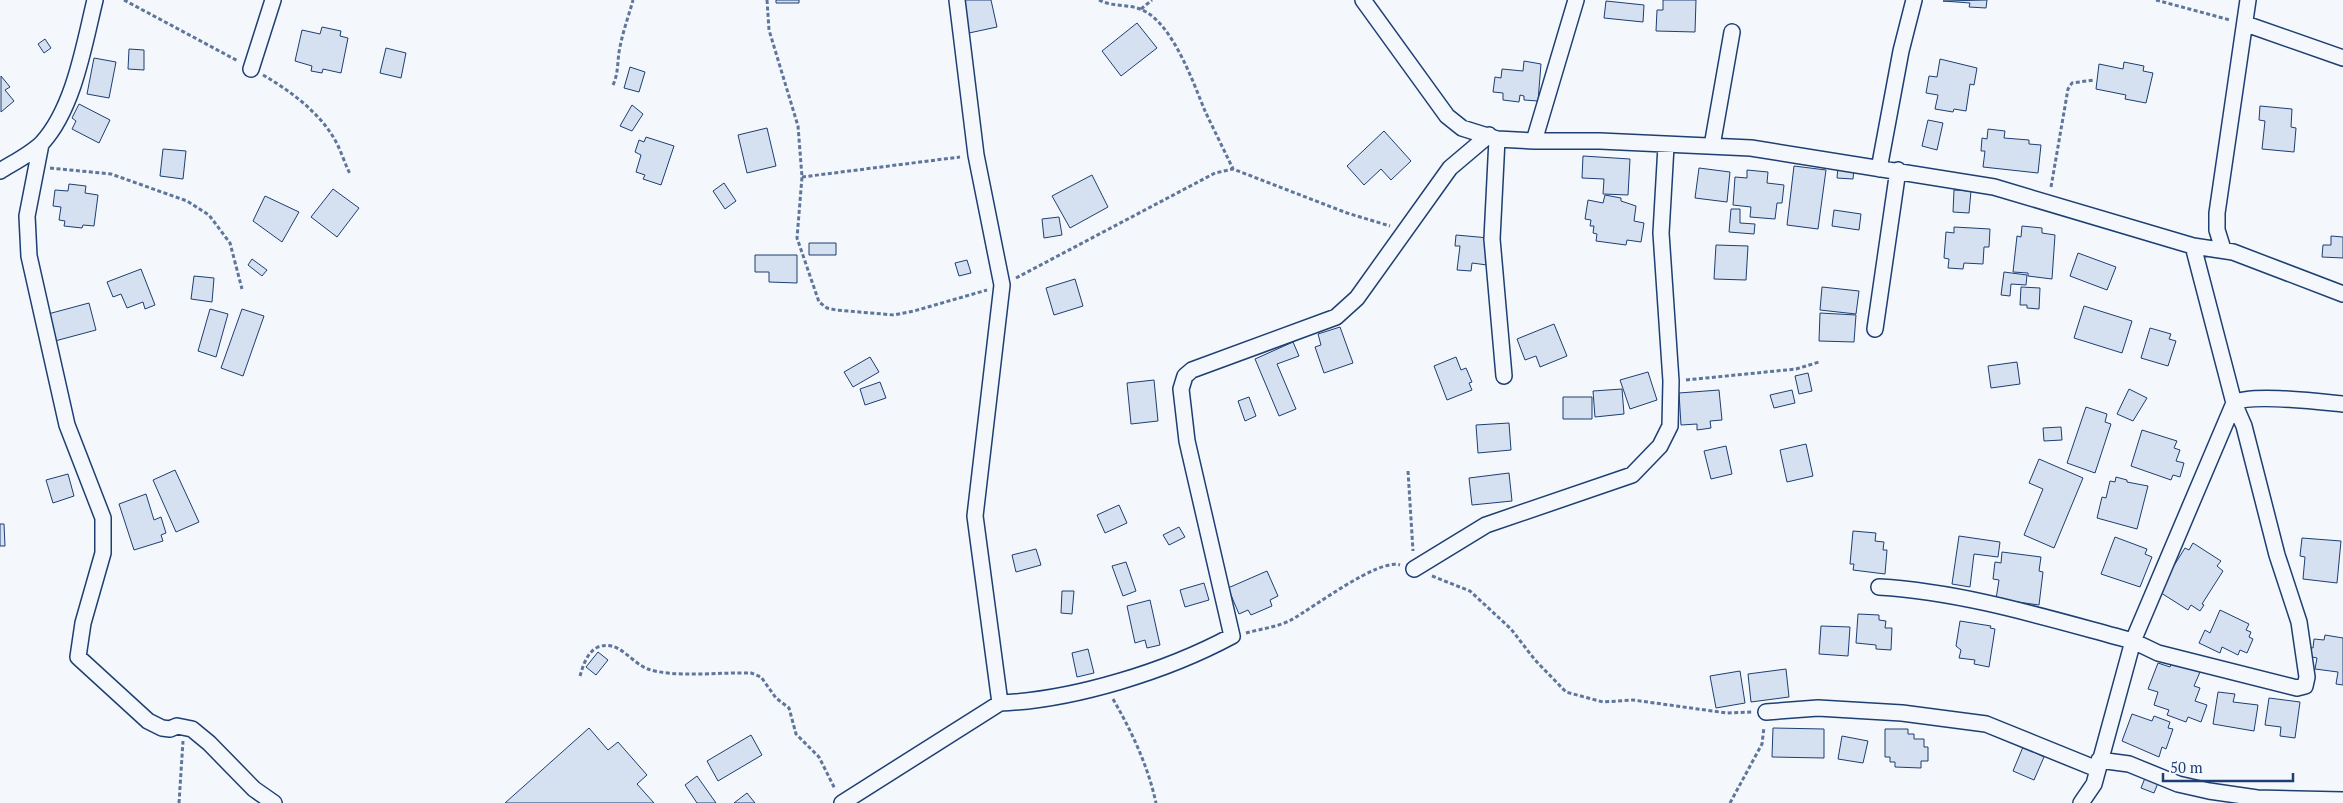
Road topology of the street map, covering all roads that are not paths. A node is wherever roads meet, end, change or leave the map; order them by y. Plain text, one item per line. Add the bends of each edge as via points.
1 (95, 0) edge
2 (273, 0) edge
3 (956, 0) edge
4 (1363, 0) edge
5 (1576, 0) edge
6 (1914, 0) edge
7 (2248, 0) edge
8 (2246, 24) junction
9 (1732, 32) dead end
10 (2343, 58) edge
11 (251, 69) dead end
12 (1493, 137) junction
13 (1534, 142) junction
14 (41, 144) junction
15 (1666, 146) junction
16 (1712, 146) junction
17 (1879, 169) junction
18 (1898, 170) junction
19 (0, 171) edge
20 (2193, 246) junction
21 (2223, 249) junction
22 (2343, 294) edge
23 (1875, 330) dead end
24 (1504, 376) dead end
25 (2234, 403) junction
26 (2343, 404) edge
27 (1414, 569) road end
28 (1879, 587) dead end
29 (2133, 641) junction
30 (1000, 703) junction
31 (1766, 712) road end
32 (2098, 764) junction
33 (2343, 800) edge
34 (274, 803) edge
35 (842, 803) edge
36 (2081, 803) edge

1 - 14 street via 68,98
2 - 11 street
3 - 30 street via 976,155 1002,285 975,516
4 - 12 street via 1447,116 1462,128
5 - 13 street
6 - 17 street
7 - 8 street
8 - 10 street
8 - 21 street via 2217,213 2217,230
9 - 16 street
12 - 13 street
12 - 24 street via 1492,239
12 - 30 street via 1450,168 1357,298 1336,317 1236,352 1185,376 1181,389 1187,441 1232,636 1199,654 1106,685 1028,702
13 - 15 street via 1600,141
14 - 19 street
14 - 34 street via 27,216 29,256 67,425 103,518 103,553 83,623 78,657 148,721 162,728 192,729 254,789
15 - 16 street
15 - 27 street via 1661,233 1671,381 1670,426 1660,446 1632,475 1486,525
16 - 17 street via 1751,148
17 - 18 street
18 - 20 street via 1994,187
18 - 23 street
20 - 21 street
20 - 25 street
21 - 22 street
25 - 26 street via 2278,399
25 - 29 street
25 - 29 street via 2244,426 2298,622 2307,677 2305,686 2297,688 2166,654
28 - 29 street via 1970,599
29 - 32 street
30 - 35 street
31 - 32 street via 1794,708 1902,712 1986,724
32 - 33 street via 2129,764 2178,784 2209,792 2257,798
32 - 36 street via 2094,784

